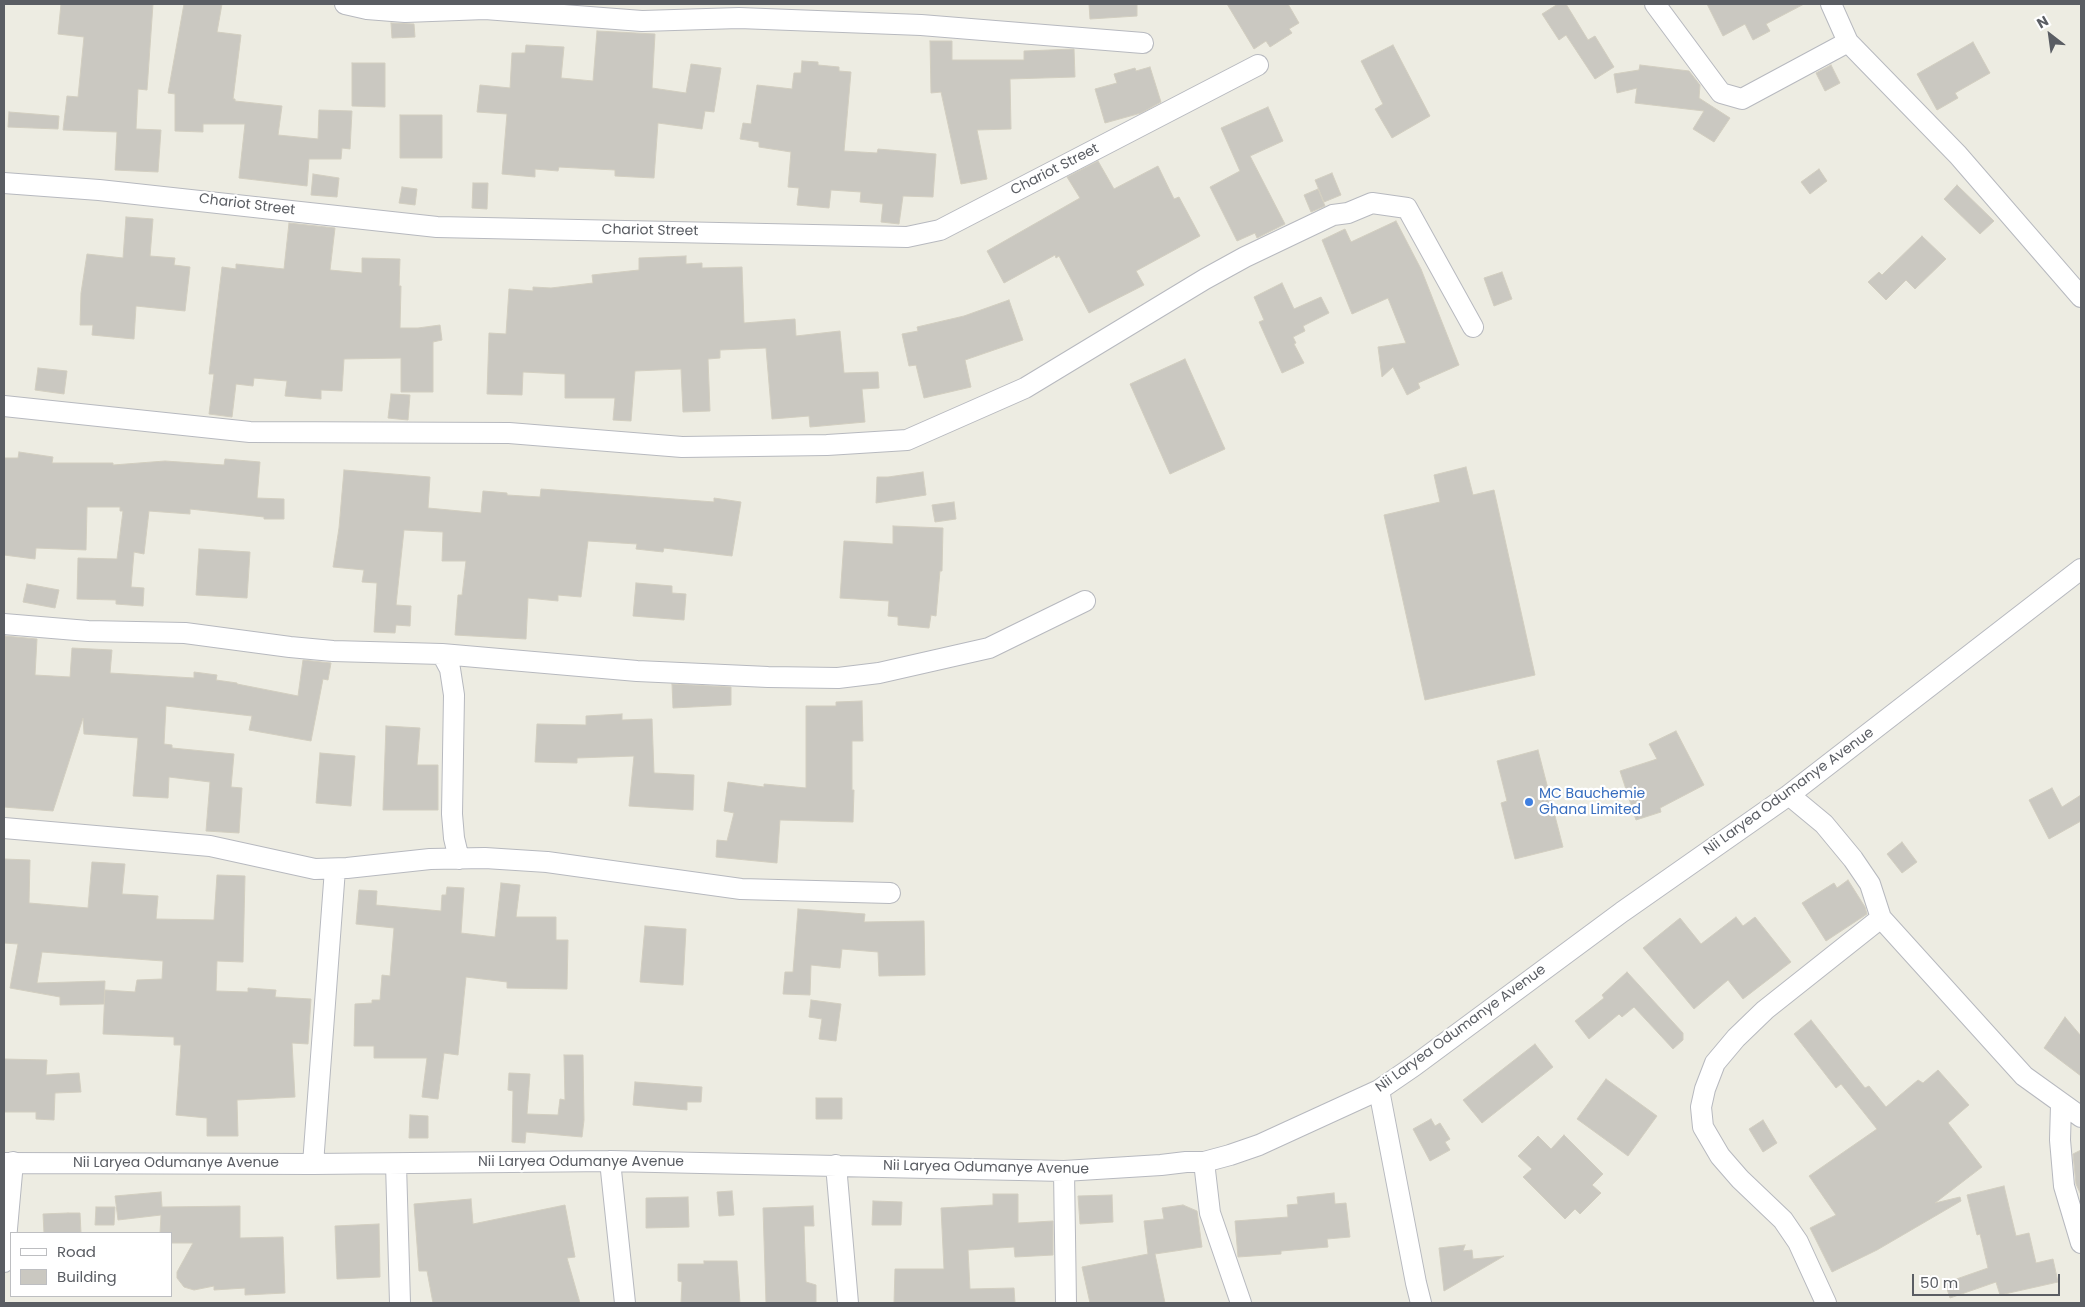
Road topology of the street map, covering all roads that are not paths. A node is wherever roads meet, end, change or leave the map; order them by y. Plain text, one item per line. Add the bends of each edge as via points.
1 (345, 4) edge
2 (1655, 4) edge
3 (1831, 4) edge
4 (1848, 42) junction
5 (1143, 43) dead end
6 (1258, 65) dead end
7 (4, 184) edge
8 (2081, 297) edge
9 (1472, 327) dead end
10 (4, 406) edge
11 (2081, 569) edge
12 (1085, 600) dead end
13 (4, 624) edge
14 (442, 654) junction
15 (1788, 795) junction
16 (4, 828) edge
17 (459, 859) junction
18 (335, 869) junction
19 (890, 893) dead end
20 (1881, 918) junction
21 (1379, 1090) junction
22 (2062, 1105) junction
23 (2081, 1117) edge
24 (610, 1161) junction
25 (1204, 1162) junction
26 (9, 1163) edge
27 (313, 1164) junction
28 (396, 1164) junction
29 (836, 1166) junction
30 (1064, 1171) junction
31 (2081, 1243) edge
32 (4, 1262) edge
33 (400, 1303) edge
34 (625, 1303) edge
35 (848, 1303) edge
36 (1066, 1303) edge
37 (1242, 1303) edge
38 (1421, 1303) edge
39 (1826, 1303) edge

1 - 5 street via 367,9 485,9 642,21 739,18 921,25
2 - 4 street via 1721,93 1742,98
3 - 4 street
4 - 8 street via 1958,155
6 - 7 street, Chariot Street via 940,230 907,238 437,226 138,194
9 - 10 street via 1407,208 1372,203 1333,215 1245,257 1025,388 907,440 827,445 682,447 509,433 250,432
11 - 15 street, Nii Laryea Odumanye Avenue
12 - 14 street via 988,648 879,673 838,678 637,671
13 - 14 street via 88,631 185,633 333,651
14 - 17 street via 450,669 454,695 452,814
15 - 20 street via 1824,824 1853,860 1870,884
15 - 21 street, Nii Laryea Odumanye Avenue
16 - 18 street via 210,846 315,869
17 - 18 street
17 - 19 street via 547,862 741,889
18 - 27 street
20 - 22 street via 2024,1076
20 - 39 street via 1765,1010 1736,1038 1715,1063 1702,1108 1703,1128 1720,1156 1783,1220 1798,1242
21 - 25 street, Nii Laryea Odumanye Avenue via 1259,1145
21 - 38 street
22 - 23 street
22 - 31 street via 2060,1140 2064,1186
24 - 28 street, Nii Laryea Odumanye Avenue
24 - 29 street, Nii Laryea Odumanye Avenue
24 - 34 street
25 - 30 street, Nii Laryea Odumanye Avenue
25 - 37 street via 1210,1213
26 - 27 street, Nii Laryea Odumanye Avenue
26 - 32 street
27 - 28 street, Nii Laryea Odumanye Avenue
28 - 33 street
29 - 30 street, Nii Laryea Odumanye Avenue
29 - 35 street
30 - 36 street

